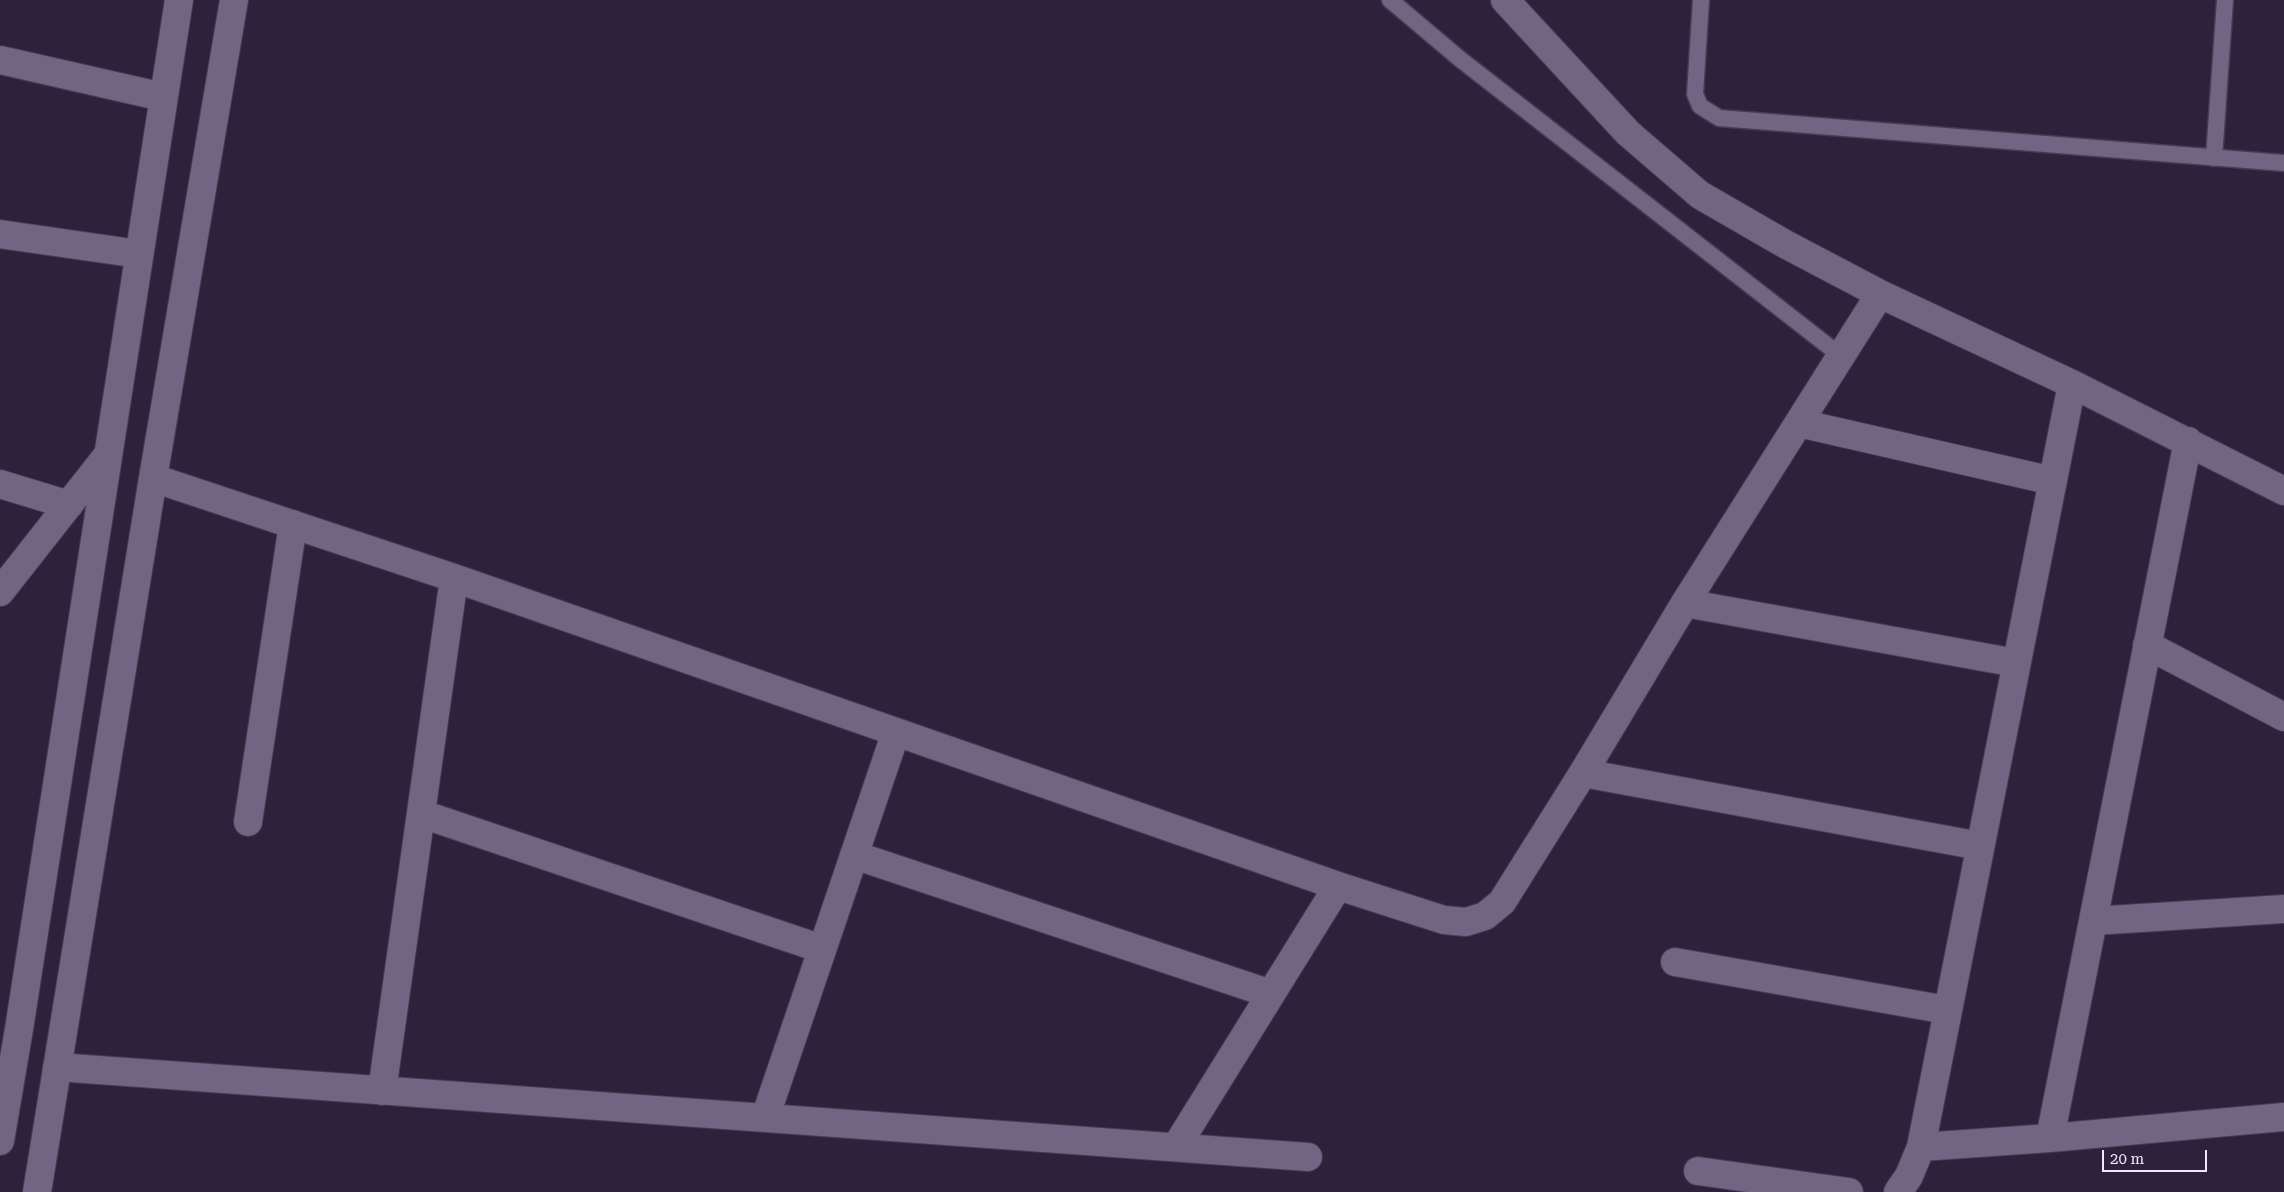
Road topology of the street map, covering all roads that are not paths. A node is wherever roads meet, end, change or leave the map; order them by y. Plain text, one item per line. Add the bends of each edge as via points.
1 (179, 0) edge
2 (234, 0) edge
3 (1390, 0) edge
4 (1505, 0) edge
5 (1701, 0) edge
6 (2225, 0) edge
7 (0, 60) edge
8 (164, 97) junction
9 (2214, 158) junction
10 (2284, 163) edge
11 (0, 234) edge
12 (139, 254) junction
13 (1880, 294) junction
14 (1841, 356) junction
15 (2072, 384) junction
16 (1799, 423) junction
17 (2188, 441) junction
18 (108, 455) junction
19 (153, 478) junction
20 (2053, 481) junction
21 (0, 484) edge
22 (2284, 491) edge
23 (69, 505) junction
24 (293, 524) junction
25 (454, 578) junction
26 (0, 592) edge
27 (1685, 603) junction
28 (2147, 645) junction
29 (2016, 662) junction
30 (2284, 717) edge
31 (896, 732) junction
32 (1583, 773) junction
33 (422, 814) junction
34 (248, 822) dead end
35 (1980, 846) junction
36 (854, 855) junction
37 (1338, 886) junction
38 (2284, 909) edge
39 (2092, 921) junction
40 (822, 949) junction
41 (1675, 962) dead end
42 (1271, 994) junction
43 (1947, 1010) junction
44 (57, 1068) junction
45 (382, 1091) junction
46 (2284, 1117) edge
47 (765, 1118) junction
48 (2050, 1138) junction
49 (0, 1141) edge
50 (1176, 1147) junction
51 (1921, 1147) junction
52 (1308, 1157) dead end
53 (1698, 1171) dead end
54 (37, 1192) edge
55 (1849, 1192) edge
56 (1898, 1192) edge

1 - 8 street
2 - 19 street
3 - 14 lane via 1468,65
4 - 13 street via 1628,133 1700,195
5 - 9 lane via 1695,94 1700,106 1718,118
6 - 9 lane
7 - 8 street
8 - 12 street
9 - 10 lane
11 - 12 street
12 - 18 street
13 - 14 street
13 - 15 street
14 - 16 street
15 - 17 street
15 - 20 street
16 - 20 street
16 - 27 street
17 - 22 street
17 - 28 street
18 - 23 street
18 - 49 street
19 - 24 street
19 - 44 street
20 - 29 street
21 - 23 street
23 - 26 street
24 - 25 street
24 - 34 street
25 - 31 street
25 - 33 street
27 - 29 street
27 - 32 street
28 - 30 street
28 - 39 street
29 - 35 street
31 - 36 street
31 - 37 street
32 - 35 street
32 - 37 street via 1502,902 1484,916 1466,922 1444,920
33 - 40 street
33 - 45 street
35 - 43 street
36 - 40 street
36 - 42 street
37 - 42 street
38 - 39 street
39 - 48 street
40 - 47 street
41 - 43 street
42 - 50 street
43 - 51 street
44 - 45 street
44 - 54 street
45 - 47 street
46 - 48 street
47 - 50 street
48 - 51 street
50 - 52 street
51 - 56 street via 1910,1176
53 - 55 street

